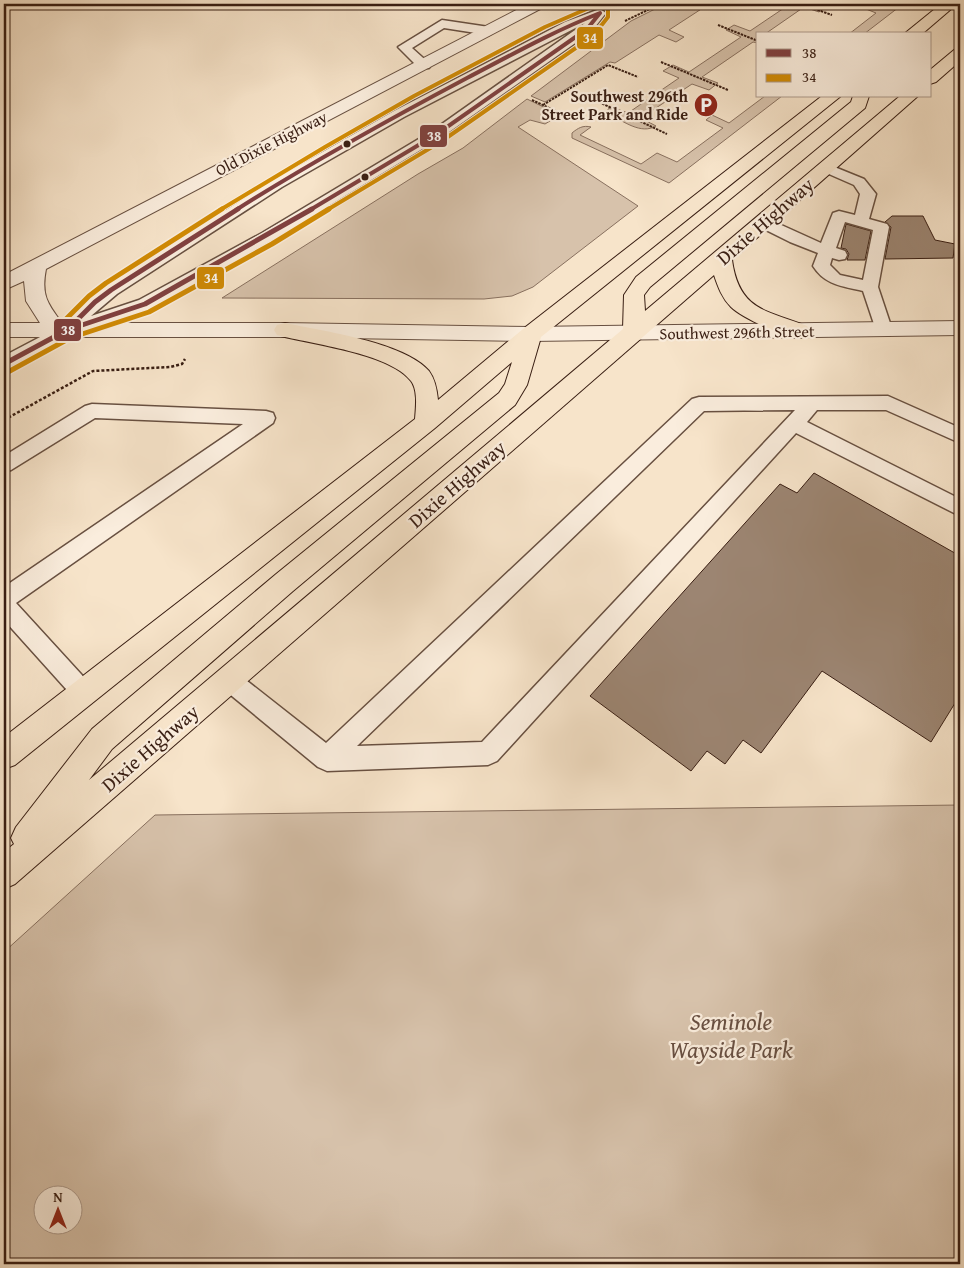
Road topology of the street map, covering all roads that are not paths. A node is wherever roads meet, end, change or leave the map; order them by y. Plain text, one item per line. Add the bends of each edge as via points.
1 (539, 4) edge
2 (616, 4) edge
3 (948, 5) edge
4 (600, 13) junction
5 (489, 31) junction
6 (914, 32) edge
7 (960, 53) edge
8 (424, 65) junction
9 (932, 77) edge
10 (830, 98) edge
11 (860, 98) edge
12 (908, 98) edge
13 (827, 168) junction
14 (861, 221) junction
15 (762, 222) junction
16 (833, 253) junction
17 (722, 258) junction
18 (37, 266) junction
19 (4, 283) edge
20 (870, 287) junction
21 (960, 328) edge
22 (883, 329) junction
23 (4, 330) edge
24 (62, 330) junction
25 (284, 330) junction
26 (799, 331) junction
27 (532, 334) junction
28 (634, 334) junction
29 (4, 364) edge
30 (813, 403) junction
31 (427, 422) junction
32 (794, 424) junction
33 (960, 436) edge
34 (4, 465) edge
35 (960, 508) edge
36 (7, 612) edge
37 (229, 680) junction
38 (84, 692) junction
39 (4, 755) edge
40 (327, 758) junction
41 (4, 869) edge
42 (4, 873) edge

1 - 5 street, Old Dixie Highway
2 - 4 lane
3 - 6 highway
4 - 24 lane via 569,25 450,86 277,184 132,276
4 - 24 lane via 587,29 492,97 284,226 145,304
5 - 8 street, Old Dixie Highway
5 - 8 lane via 442,24 404,47
7 - 9 highway
8 - 18 street, Old Dixie Highway
10 - 27 highway
11 - 28 highway via 859,104 643,282 634,295
12 - 13 highway, Dixie Highway
13 - 14 lane via 858,182 868,194
13 - 15 highway, Dixie Highway
14 - 16 lane via 839,216 839,234
14 - 20 lane via 881,227 870,262
15 - 16 lane
15 - 17 highway, Dixie Highway
16 - 20 lane via 821,266 834,279
17 - 26 highway via 723,276 733,298 753,313
17 - 28 highway, Dixie Highway
18 - 19 street, Old Dixie Highway
18 - 24 street via 32,291 40,307
20 - 22 lane
21 - 22 street, Southwest 296th Street
22 - 26 street, Southwest 296th Street
23 - 24 street, Southwest 296th Street
24 - 25 street, Southwest 296th Street
24 - 29 lane
25 - 27 street, Southwest 296th Street
25 - 31 highway via 388,355 412,367 421,377 427,392
26 - 28 street, Southwest 296th Street
27 - 28 street, Southwest 296th Street
27 - 31 highway
27 - 41 highway via 516,385 507,399 284,583 102,740
28 - 37 highway, Dixie Highway
30 - 32 lane
30 - 33 lane via 888,403
30 - 40 lane via 699,404
31 - 38 highway
32 - 35 lane
32 - 40 lane via 488,753
34 - 36 lane via 92,411 266,418
36 - 38 lane
37 - 40 lane
37 - 42 highway, Dixie Highway
38 - 39 highway

